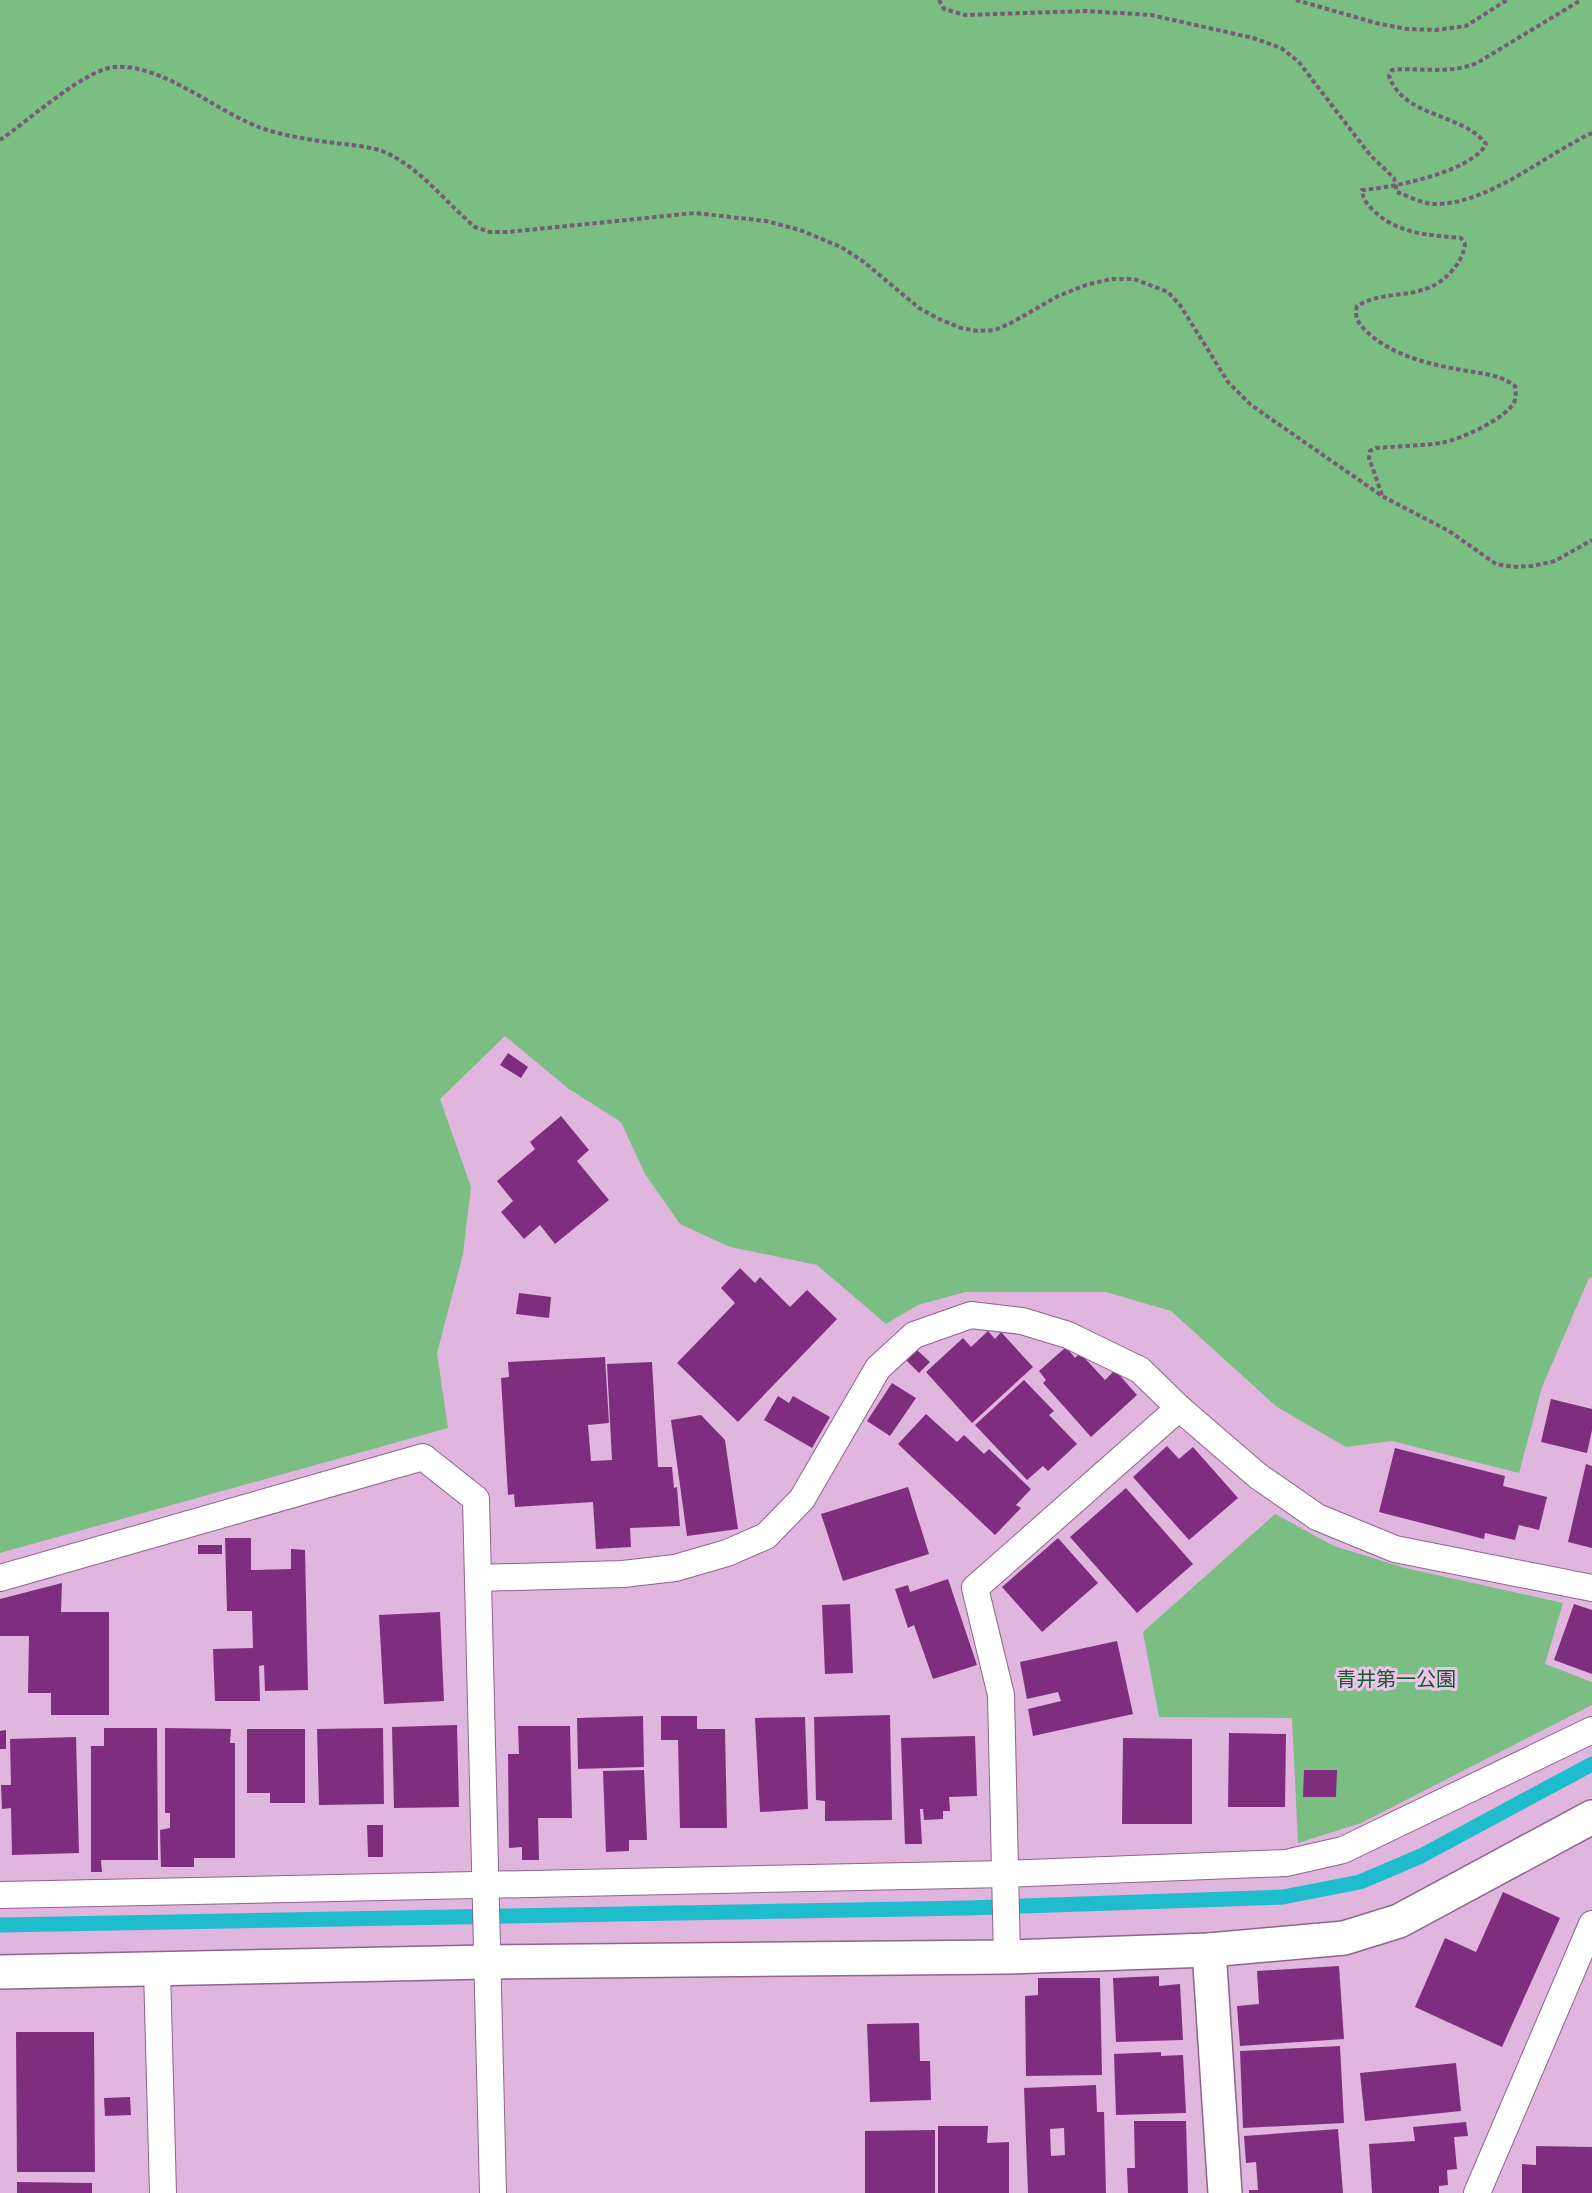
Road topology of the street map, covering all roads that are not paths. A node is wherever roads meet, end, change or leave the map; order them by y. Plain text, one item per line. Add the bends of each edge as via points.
1 (1179, 1408) junction
2 (0, 1578) edge
3 (478, 1578) junction
4 (1592, 1588) edge
5 (1592, 1730) edge
6 (1592, 1817) edge
7 (1006, 1883) junction
8 (486, 1893) junction
9 (0, 1894) edge
10 (1592, 1924) edge
11 (1006, 1944) junction
12 (487, 1949) junction
13 (1209, 1950) junction
14 (158, 1969) junction
15 (0, 1972) edge
16 (163, 2193) edge
17 (493, 2193) edge
18 (1225, 2193) edge
19 (1477, 2193) edge

1 - 3 lane via 1140,1370 1068,1335 1022,1322 971,1316 914,1335 878,1368 802,1500 766,1536 727,1553 675,1568 623,1574
1 - 4 lane via 1258,1476 1317,1517 1395,1549
1 - 7 lane via 975,1588 1001,1695
2 - 3 lane via 423,1457 476,1499
3 - 8 lane
5 - 7 lane via 1343,1850 1286,1863
6 - 13 street via 1399,1921 1344,1938
7 - 8 lane
7 - 11 lane
8 - 9 lane
8 - 12 lane
10 - 19 lane
11 - 12 street
11 - 13 street
12 - 14 street
12 - 17 lane
13 - 18 street
14 - 15 street
14 - 16 lane

